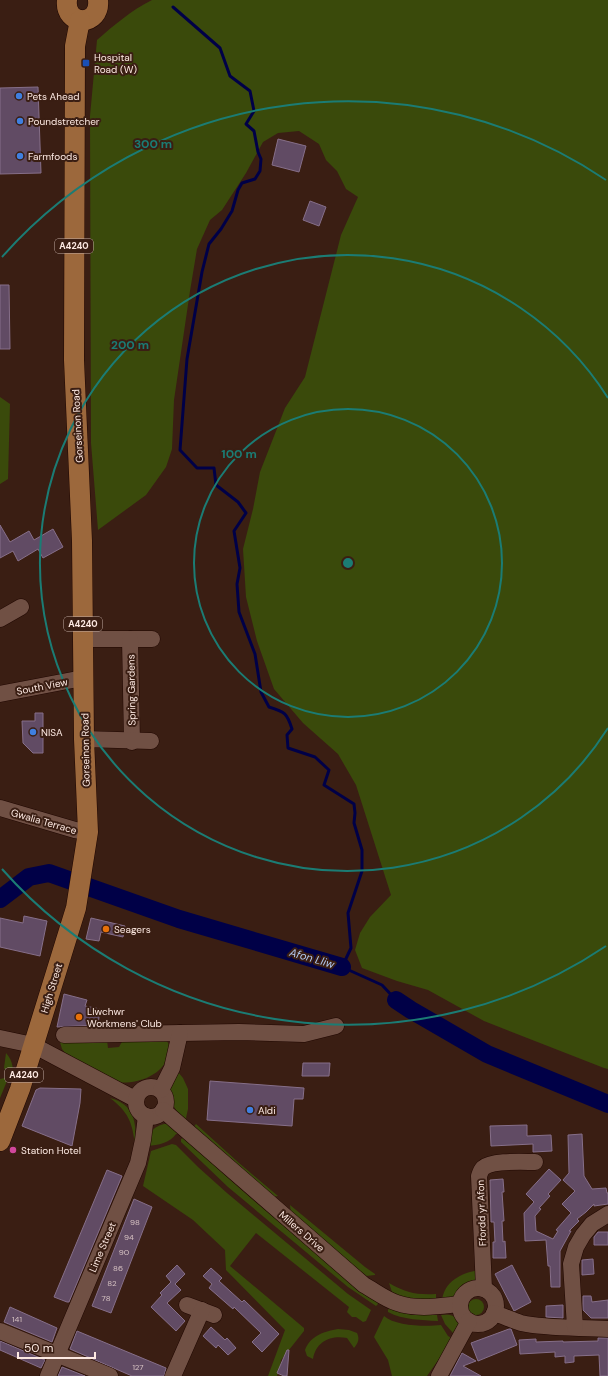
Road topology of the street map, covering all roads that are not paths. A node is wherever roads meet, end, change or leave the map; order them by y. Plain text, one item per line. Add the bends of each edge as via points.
1 (66, 0) edge
2 (102, 2) edge
3 (80, 20) junction
4 (21, 608) dead end
5 (0, 619) edge
6 (84, 639) junction
7 (130, 639) junction
8 (152, 640) dead end
9 (83, 678) junction
10 (0, 694) edge
11 (84, 739) junction
12 (151, 741) dead end
13 (132, 742) junction
14 (0, 808) edge
15 (88, 832) junction
16 (336, 1026) dead end
17 (180, 1033) junction
18 (64, 1034) dead end
19 (0, 1038) edge
20 (33, 1045) junction
21 (161, 1090) junction
22 (135, 1099) junction
23 (163, 1110) junction
24 (146, 1116) junction
25 (0, 1141) edge
26 (535, 1162) dead end
27 (608, 1214) edge
28 (484, 1289) junction
29 (460, 1304) junction
30 (201, 1310) dead end
31 (494, 1313) junction
32 (468, 1321) junction
33 (575, 1327) junction
34 (608, 1328) edge
35 (0, 1331) edge
36 (57, 1355) junction
37 (48, 1376) edge
38 (110, 1376) edge
39 (173, 1376) edge
40 (439, 1376) edge

1 - 3 main road via 71,15
2 - 3 main road via 92,16
3 - 6 main road, Gorseinon Road / A4240 via 74,46 74,360
4 - 5 street
6 - 7 street, Spring Gardens
6 - 9 main road, Gorseinon Road / A4240
7 - 8 street, Spring Gardens
7 - 13 street, Spring Gardens
9 - 10 street, South View
9 - 11 main road, Gorseinon Road / A4240
11 - 13 street
11 - 15 main road, Gorseinon Road / A4240
12 - 13 street
14 - 15 street, Gwalia Terrace
15 - 20 main road, High Street / A4240 via 78,900
16 - 17 street via 304,1034
17 - 18 street
17 - 21 street via 172,1068
19 - 20 street
20 - 22 street
20 - 25 main road, High Street / A4240 via 20,1089
21 - 22 street via 148,1086 140,1091
21 - 23 street via 166,1102
22 - 24 street via 139,1112
23 - 24 street via 157,1115
23 - 29 street, Millers Drive via 364,1285 399,1304 417,1307
24 - 36 street, Lime Street via 138,1163
26 - 28 street, Ffordd yr Afon via 496,1163 484,1167 481,1171 479,1176
27 - 33 street via 592,1224 582,1235 571,1264
28 - 29 street via 468,1290
28 - 31 street via 493,1296 496,1307
29 - 32 street via 462,1314
30 - 39 street
31 - 32 street via 486,1322 480,1324
31 - 33 street via 533,1325
32 - 40 street
33 - 34 street
35 - 36 street
36 - 37 street, Lime Street
36 - 38 street

